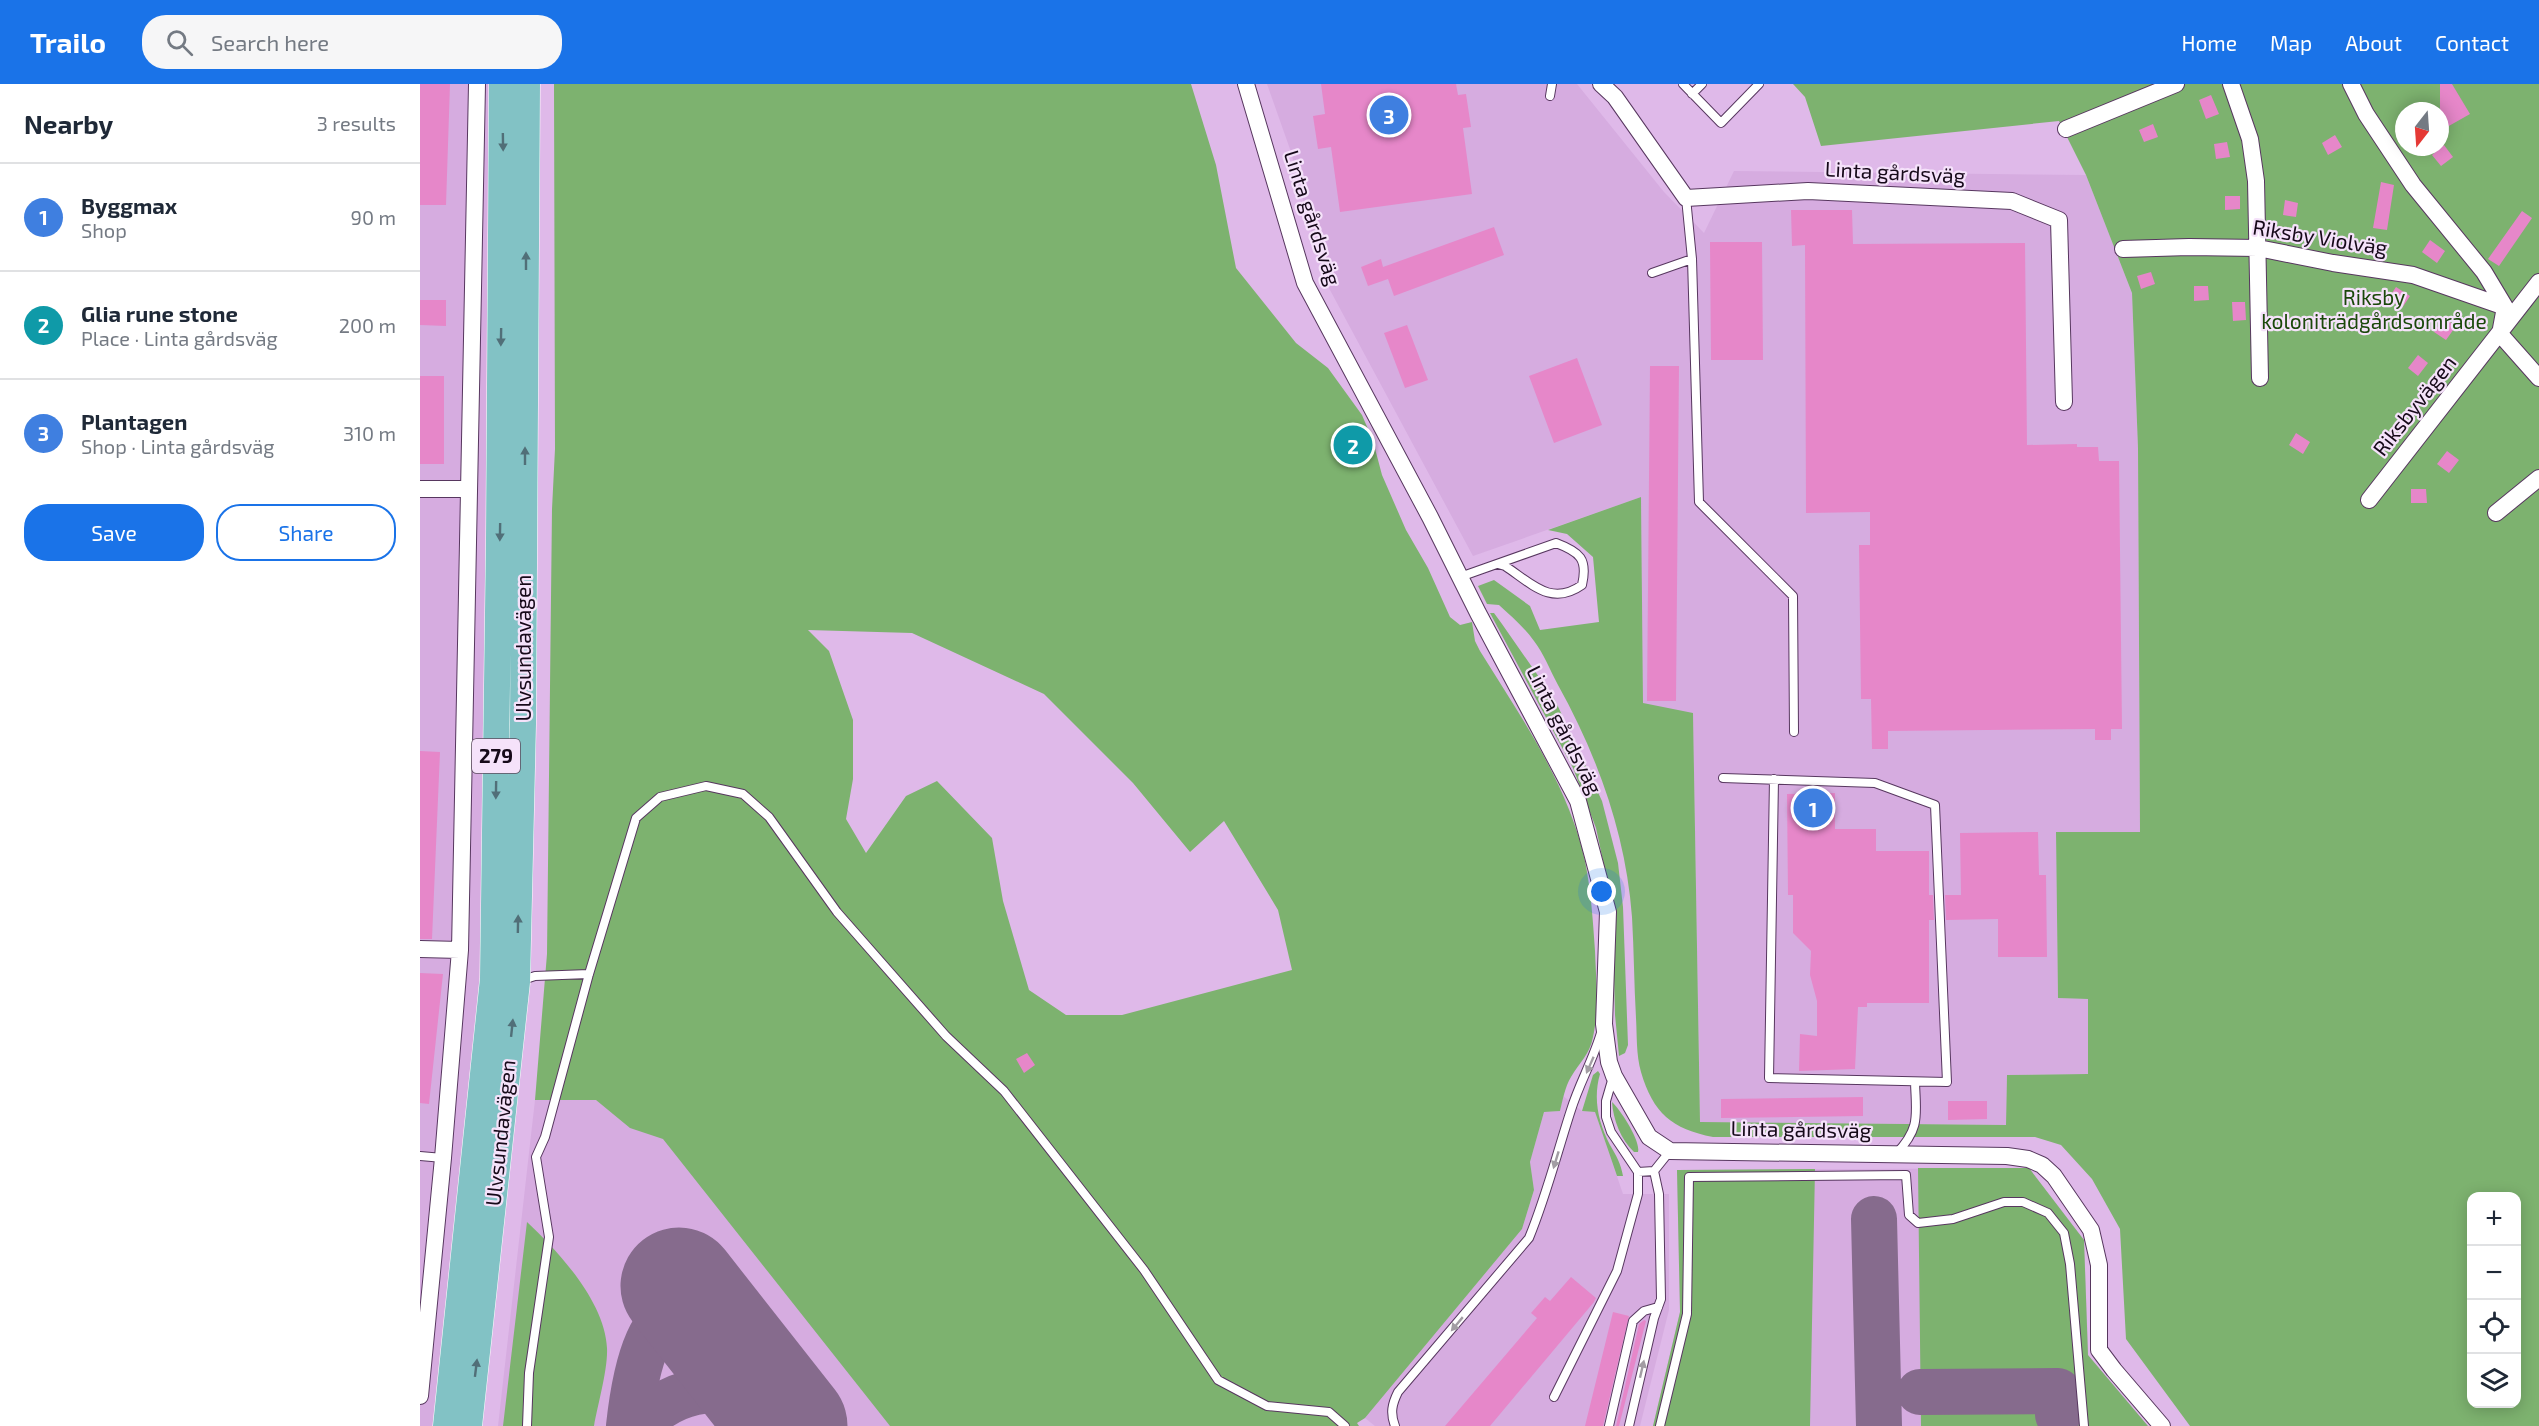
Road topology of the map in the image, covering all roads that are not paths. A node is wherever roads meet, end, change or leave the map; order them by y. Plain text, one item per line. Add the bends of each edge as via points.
1 (477, 84) edge
2 (502, 84) edge
3 (527, 84) edge
4 (1246, 84) edge
5 (1552, 84) edge
6 (1601, 84) edge
7 (1683, 84) edge
8 (1702, 84) edge
9 (1759, 84) edge
10 (2176, 84) edge
11 (2231, 84) edge
12 (2351, 84) edge
13 (1692, 94) junction
14 (1550, 96) dead end
15 (2066, 129) dead end
16 (1686, 198) junction
17 (2258, 248) junction
18 (2123, 249) dead end
19 (1692, 259) junction
20 (1652, 273) dead end
21 (2539, 282) edge
22 (2505, 307) junction
23 (2500, 334) junction
24 (2260, 378) dead end
25 (2539, 378) edge
26 (2064, 402) dead end
27 (2539, 478) edge
28 (420, 489) edge
29 (467, 489) junction
30 (2369, 500) dead end
31 (2496, 513) dead end
32 (1498, 564) junction
33 (1460, 577) junction
34 (1794, 732) dead end
35 (1723, 778) dead end
36 (1774, 779) junction
37 (420, 949) edge
38 (460, 950) junction
39 (589, 974) junction
40 (516, 982) junction
41 (1604, 1024) junction
42 (1614, 1076) junction
43 (1915, 1082) junction
44 (1670, 1151) junction
45 (1896, 1154) junction
46 (420, 1156) edge
47 (443, 1158) junction
48 (1654, 1171) junction
49 (1638, 1172) junction
50 (425, 1301) edge
51 (1658, 1307) junction
52 (420, 1396) edge
53 (1554, 1397) dead end
54 (446, 1426) edge
55 (469, 1426) edge
56 (527, 1426) edge
57 (1345, 1426) edge
58 (1395, 1426) edge
59 (1609, 1426) edge
60 (1629, 1426) edge
61 (1660, 1426) edge
62 (2084, 1426) edge
63 (2162, 1426) edge

1 - 29 street
2 -> 54 main road, Ulvsundavägen / 279 via 493,979
40 -> 3 main road, Ulvsundavägen / 279 via 523,712
4 - 33 street, Linta gårdsväg via 1305,283
5 - 14 lane
6 - 16 street via 1615,97
7 - 13 lane
8 - 13 lane
9 - 13 lane via 1721,123
10 - 15 street
11 - 17 street via 2250,139
12 - 22 street via 2366,114 2413,184 2484,272
16 - 19 lane
16 - 26 street, Linta gårdsväg via 1808,191 2012,201 2059,220
17 - 18 street, Riksby Violväg
17 - 22 street, Riksby Violväg via 2414,275
17 - 24 street
19 - 20 lane
19 - 34 lane via 1699,502 1793,596
21 - 23 street, Riksbyvägen
22 - 23 street
23 - 25 street
23 - 30 street, Riksbyvägen
27 - 31 street
28 - 29 street
29 - 38 street
32 - 32 lane via 1556,543 1570,548 1582,559 1586,570 1582,585 1573,591 1549,594
32 - 33 lane
33 - 41 street, Linta gårdsväg via 1578,801 1608,912
35 - 36 lane
36 - 43 lane via 1768,1078
36 - 43 lane via 1875,783 1935,805 1947,1082
37 - 38 street
38 - 47 street
39 - 40 lane via 535,976
39 - 56 lane via 545,1137 536,1157 549,1238 529,1373
39 - 57 lane via 636,819 660,797 706,786 743,794 769,817 852,930 946,1036 1004,1091 1144,1270 1218,1380 1267,1406 1329,1412
55 -> 40 main road, Ulvsundavägen / 279
41 - 42 street, Linta gårdsväg
41 -> 58 lane via 1529,1238 1398,1392 1391,1414
42 - 44 street, Linta gårdsväg via 1649,1137
42 - 49 lane via 1606,1101 1606,1117 1611,1132
43 - 45 lane via 1916,1124 1907,1143
44 - 45 street, Linta gårdsväg
44 - 48 lane
45 - 63 street, Linta gårdsväg via 2018,1157 2042,1165 2054,1176 2091,1230 2099,1265 2099,1350
46 - 47 lane
47 - 50 street
48 - 49 lane
48 - 51 lane via 1659,1194
49 - 53 lane via 1638,1194 1617,1271
50 - 52 street
51 - 59 lane via 1644,1311 1633,1322
60 -> 51 lane
61 - 62 lane via 1687,1314 1689,1177 1906,1175 1909,1215 1918,1223 1953,1220 2004,1202 2023,1202 2048,1213 2064,1233

